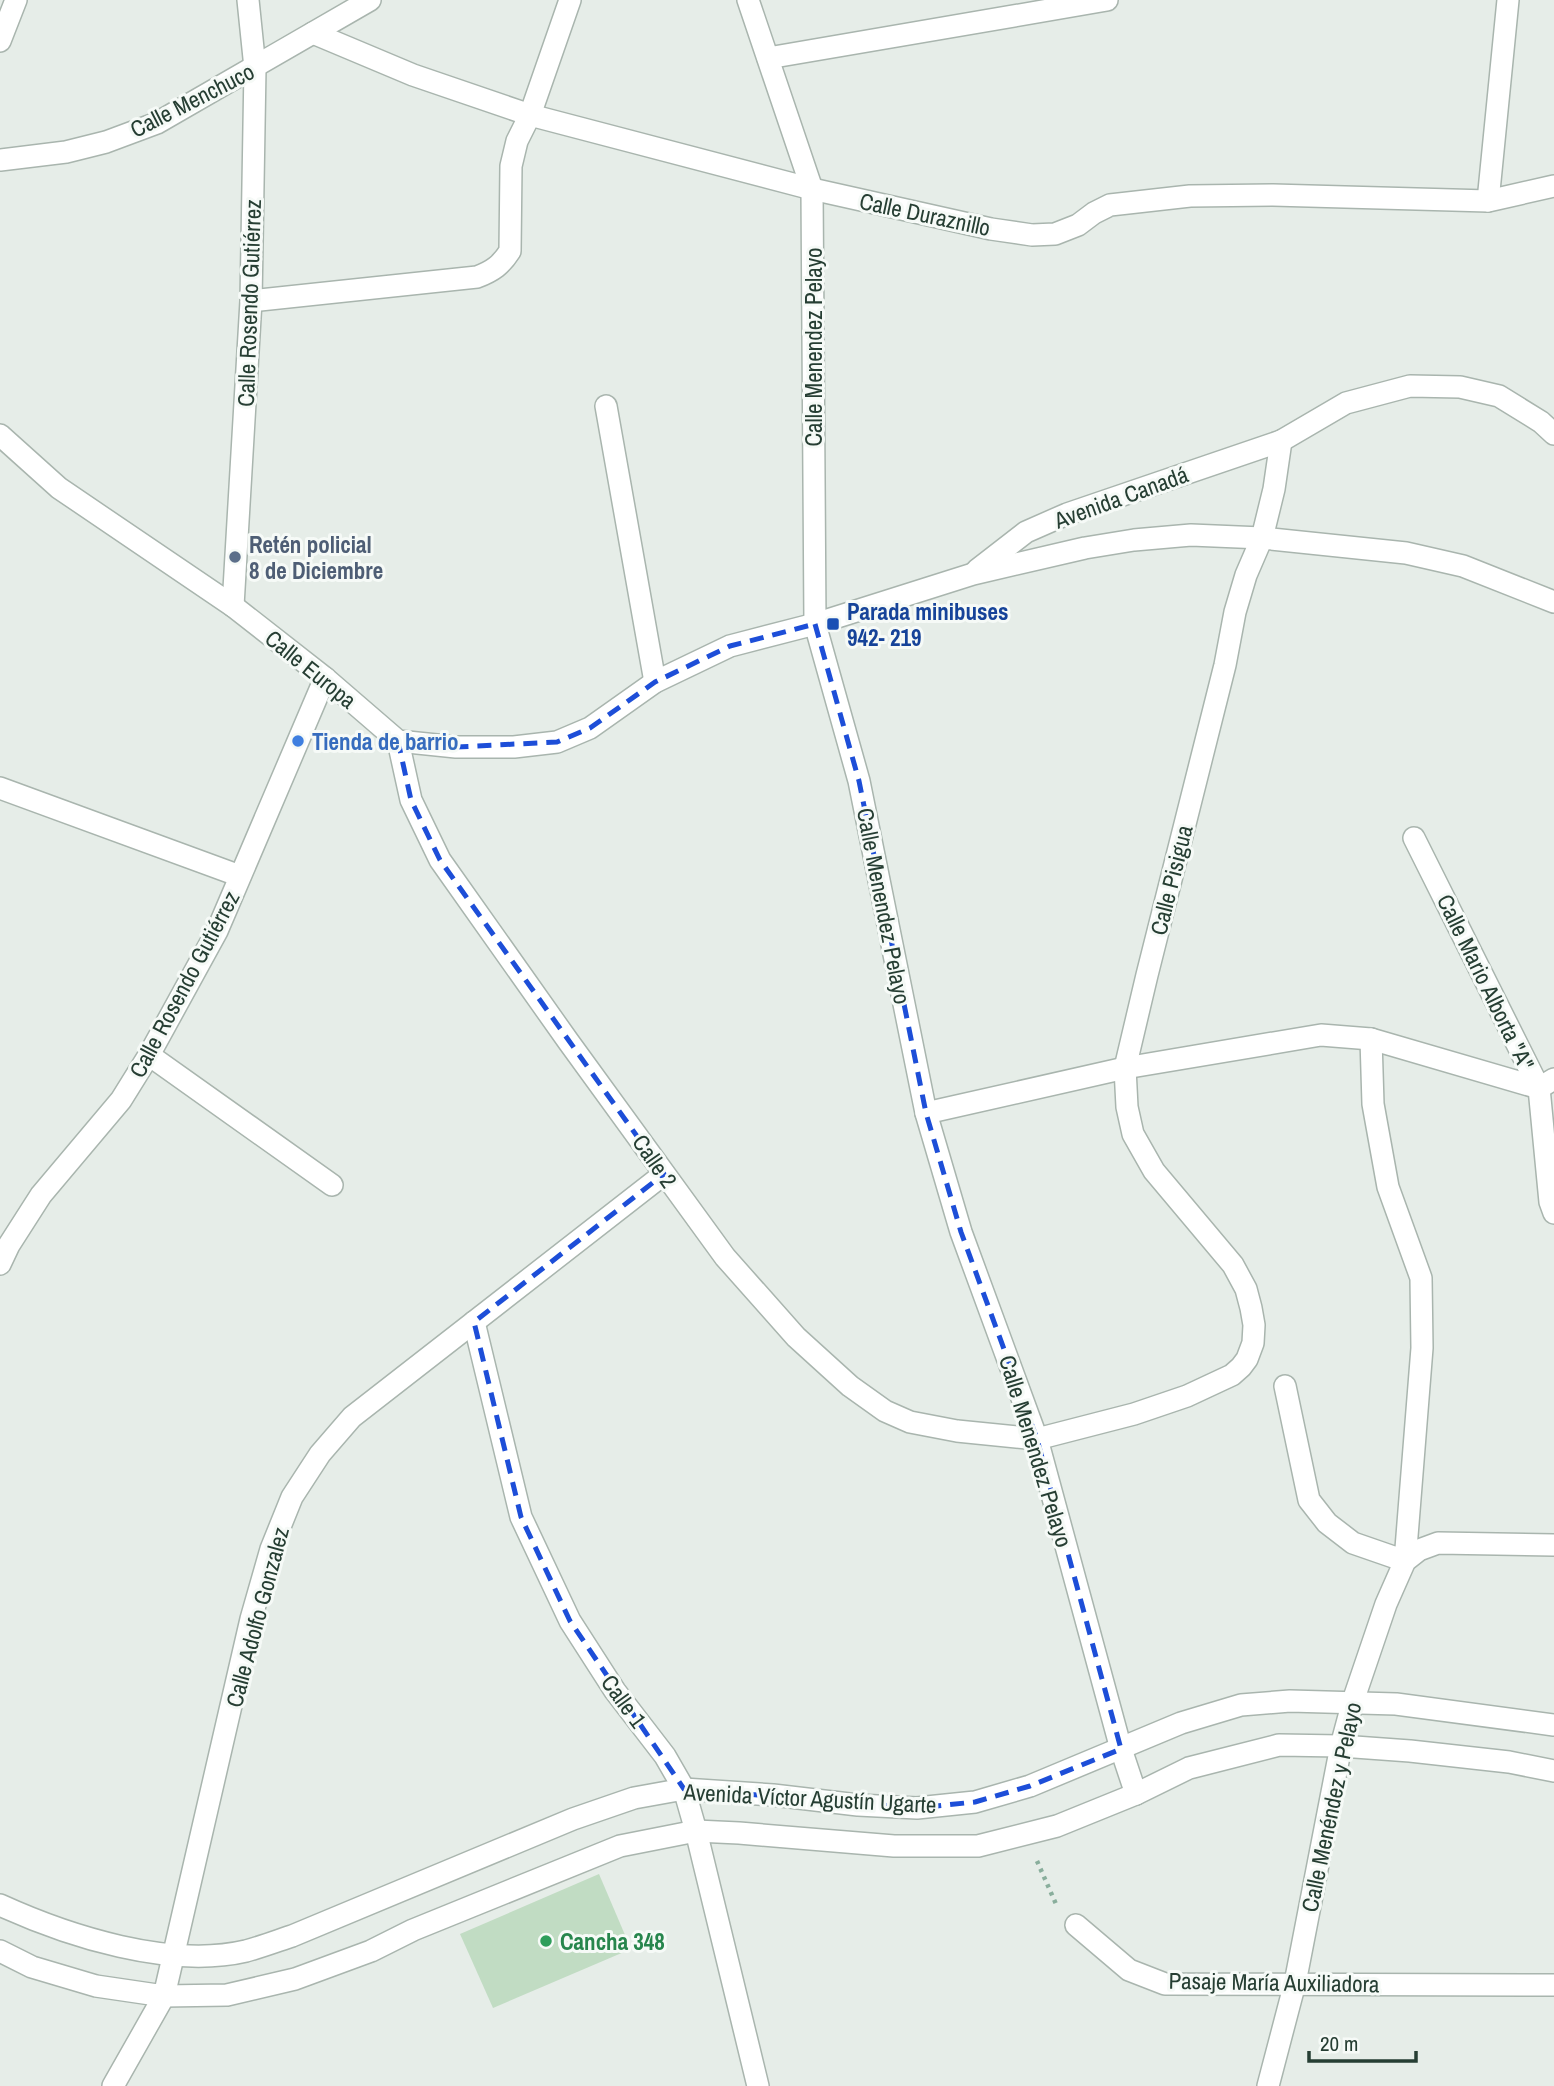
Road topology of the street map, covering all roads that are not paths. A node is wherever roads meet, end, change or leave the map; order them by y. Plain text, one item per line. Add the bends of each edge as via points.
1 (16, 0) edge
2 (247, 0) edge
3 (370, 0) edge
4 (570, 0) edge
5 (748, 0) edge
6 (1107, 0) edge
7 (1508, 0) edge
8 (313, 33) junction
9 (0, 41) edge
10 (768, 58) junction
11 (255, 68) junction
12 (530, 115) junction
13 (0, 160) edge
14 (1554, 186) edge
15 (812, 190) junction
16 (1488, 201) junction
17 (251, 301) junction
18 (606, 406) dead end
19 (1554, 434) edge
20 (0, 435) edge
21 (1280, 441) junction
22 (1262, 538) junction
23 (973, 574) junction
24 (1554, 602) edge
25 (233, 606) junction
26 (814, 624) junction
27 (325, 678) junction
28 (655, 682) junction
29 (398, 741) junction
30 (0, 788) edge
31 (1414, 838) dead end
32 (240, 876) junction
33 (1371, 1040) junction
34 (149, 1055) junction
35 (1125, 1068) junction
36 (1547, 1084) edge
37 (926, 1113) junction
38 (664, 1174) junction
39 (332, 1185) dead end
40 (1554, 1213) edge
41 (0, 1264) edge
42 (474, 1322) junction
43 (1285, 1386) dead end
44 (1037, 1439) junction
45 (1554, 1545) edge
46 (1405, 1561) junction
47 (1353, 1701) junction
48 (1554, 1725) edge
49 (1341, 1746) junction
50 (1121, 1749) junction
51 (1554, 1771) edge
52 (684, 1789) junction
53 (1136, 1794) junction
54 (696, 1831) junction
55 (0, 1905) edge
56 (1076, 1925) road end
57 (0, 1951) edge
58 (173, 1955) junction
59 (1295, 1983) junction
60 (1554, 1985) edge
61 (164, 1996) junction
62 (113, 2086) edge
63 (758, 2086) edge
64 (1268, 2086) edge

1 - 9 street
2 - 11 street, Calle Rosendo Gutiérrez
3 - 8 street, Calle Menchuco
4 - 12 street
5 - 10 street, Calle Menendez Pelayo
6 - 10 street
7 - 16 street
8 - 11 street, Calle Menchuco
8 - 12 street, Calle Duraznillo via 413,75
10 - 15 street, Calle Menendez Pelayo
11 - 13 street, Calle Menchuco via 157,123 106,142
11 - 17 street, Calle Rosendo Gutiérrez
12 - 15 street, Calle Duraznillo
12 - 17 street via 511,166 510,251 492,272
14 - 16 street, Calle Duraznillo
15 - 16 street, Calle Duraznillo via 1032,235 1078,225 1110,205 1190,196
15 - 26 street, Calle Menendez Pelayo
17 - 25 street, Calle Rosendo Gutiérrez
18 - 28 street
19 - 21 street via 1499,396 1460,387 1409,386 1346,403
20 - 25 street, Calle Europa via 59,488
21 - 22 street, Calle Pisigua
21 - 23 street, Avenida Canadá via 1046,523 1026,532
22 - 23 street, Avenida Canadá via 1134,540
22 - 24 street, Avenida Canadá via 1406,553 1463,566
22 - 35 street, Calle Pisigua via 1235,612
23 - 26 street, Avenida Canadá
25 - 27 street, Calle Europa
26 - 28 street via 730,646
26 - 37 street, Calle Menendez Pelayo via 859,781
27 - 29 street, Calle Europa
27 - 32 street, Calle Rosendo Gutiérrez
28 - 29 street via 590,727 557,742 456,747
29 - 38 street, Calle 2 via 411,800 440,860
30 - 32 street
31 - 36 street, Calle Mario Alborta "A"
32 - 34 street, Calle Rosendo Gutiérrez via 217,931
33 - 35 street via 1321,1035
33 - 36 street
33 - 46 street, Calle Menéndez y Pelayo via 1373,1104 1388,1187 1420,1278 1422,1348
34 - 39 street
34 - 41 street, Calle Rosendo Gutiérrez via 121,1100 41,1195
35 - 37 street
35 - 44 street, Calle Pisigua via 1133,1135 1154,1171 1233,1265 1251,1308 1253,1343 1241,1367 1187,1396
36 - 40 street, Calle Mario Alborta "A"
37 - 44 street, Calle Menendez Pelayo via 961,1232
38 - 42 street, Calle Adolfo Gonzalez
38 - 44 street, Calle 2 via 725,1257 796,1337 885,1411 910,1422 957,1431
42 - 52 street, Calle 1 via 521,1517 570,1621
42 - 58 street, Calle Adolfo Gonzalez via 352,1417 292,1497 251,1619
43 - 46 street via 1309,1500 1327,1524 1353,1543
44 - 50 street, Calle Menendez Pelayo
45 - 46 street via 1438,1543
46 - 47 street, Calle Menéndez y Pelayo
47 - 48 street, Avenida Víctor Agustín Ugarte
47 - 49 street, Calle Menéndez y Pelayo
47 - 50 street, Avenida Víctor Agustín Ugarte via 1241,1705 1181,1723
49 - 51 street, Avenida Víctor Agustín Ugarte via 1509,1762
49 - 53 street, Avenida Víctor Agustín Ugarte via 1279,1745 1248,1751 1189,1768
49 - 59 street, Calle Menéndez y Pelayo
50 - 52 street, Avenida Víctor Agustín Ugarte via 1030,1786 975,1802 917,1808
50 - 53 street, Calle Menendez Pelayo
52 - 54 street, Calle 1
52 - 58 street, Avenida Víctor Agustín Ugarte via 634,1798 573,1819 280,1940 244,1951
53 - 54 street, Avenida Víctor Agustín Ugarte via 1057,1826 978,1846 894,1846
54 - 61 street, Avenida Víctor Agustín Ugarte via 620,1846 295,1979 227,1994
54 - 63 street, Calle 1
55 - 58 street, Avenida Víctor Agustín Ugarte via 60,1931
56 - 59 street, Pasaje María Auxiliadora via 1129,1970 1165,1984
57 - 61 street, Avenida Víctor Agustín Ugarte via 32,1967 96,1986
58 - 61 street, Calle Adolfo Gonzalez
59 - 60 street, Pasaje María Auxiliadora
59 - 64 street, Calle Menéndez y Pelayo
61 - 62 street, Calle Adolfo Gonzalez

